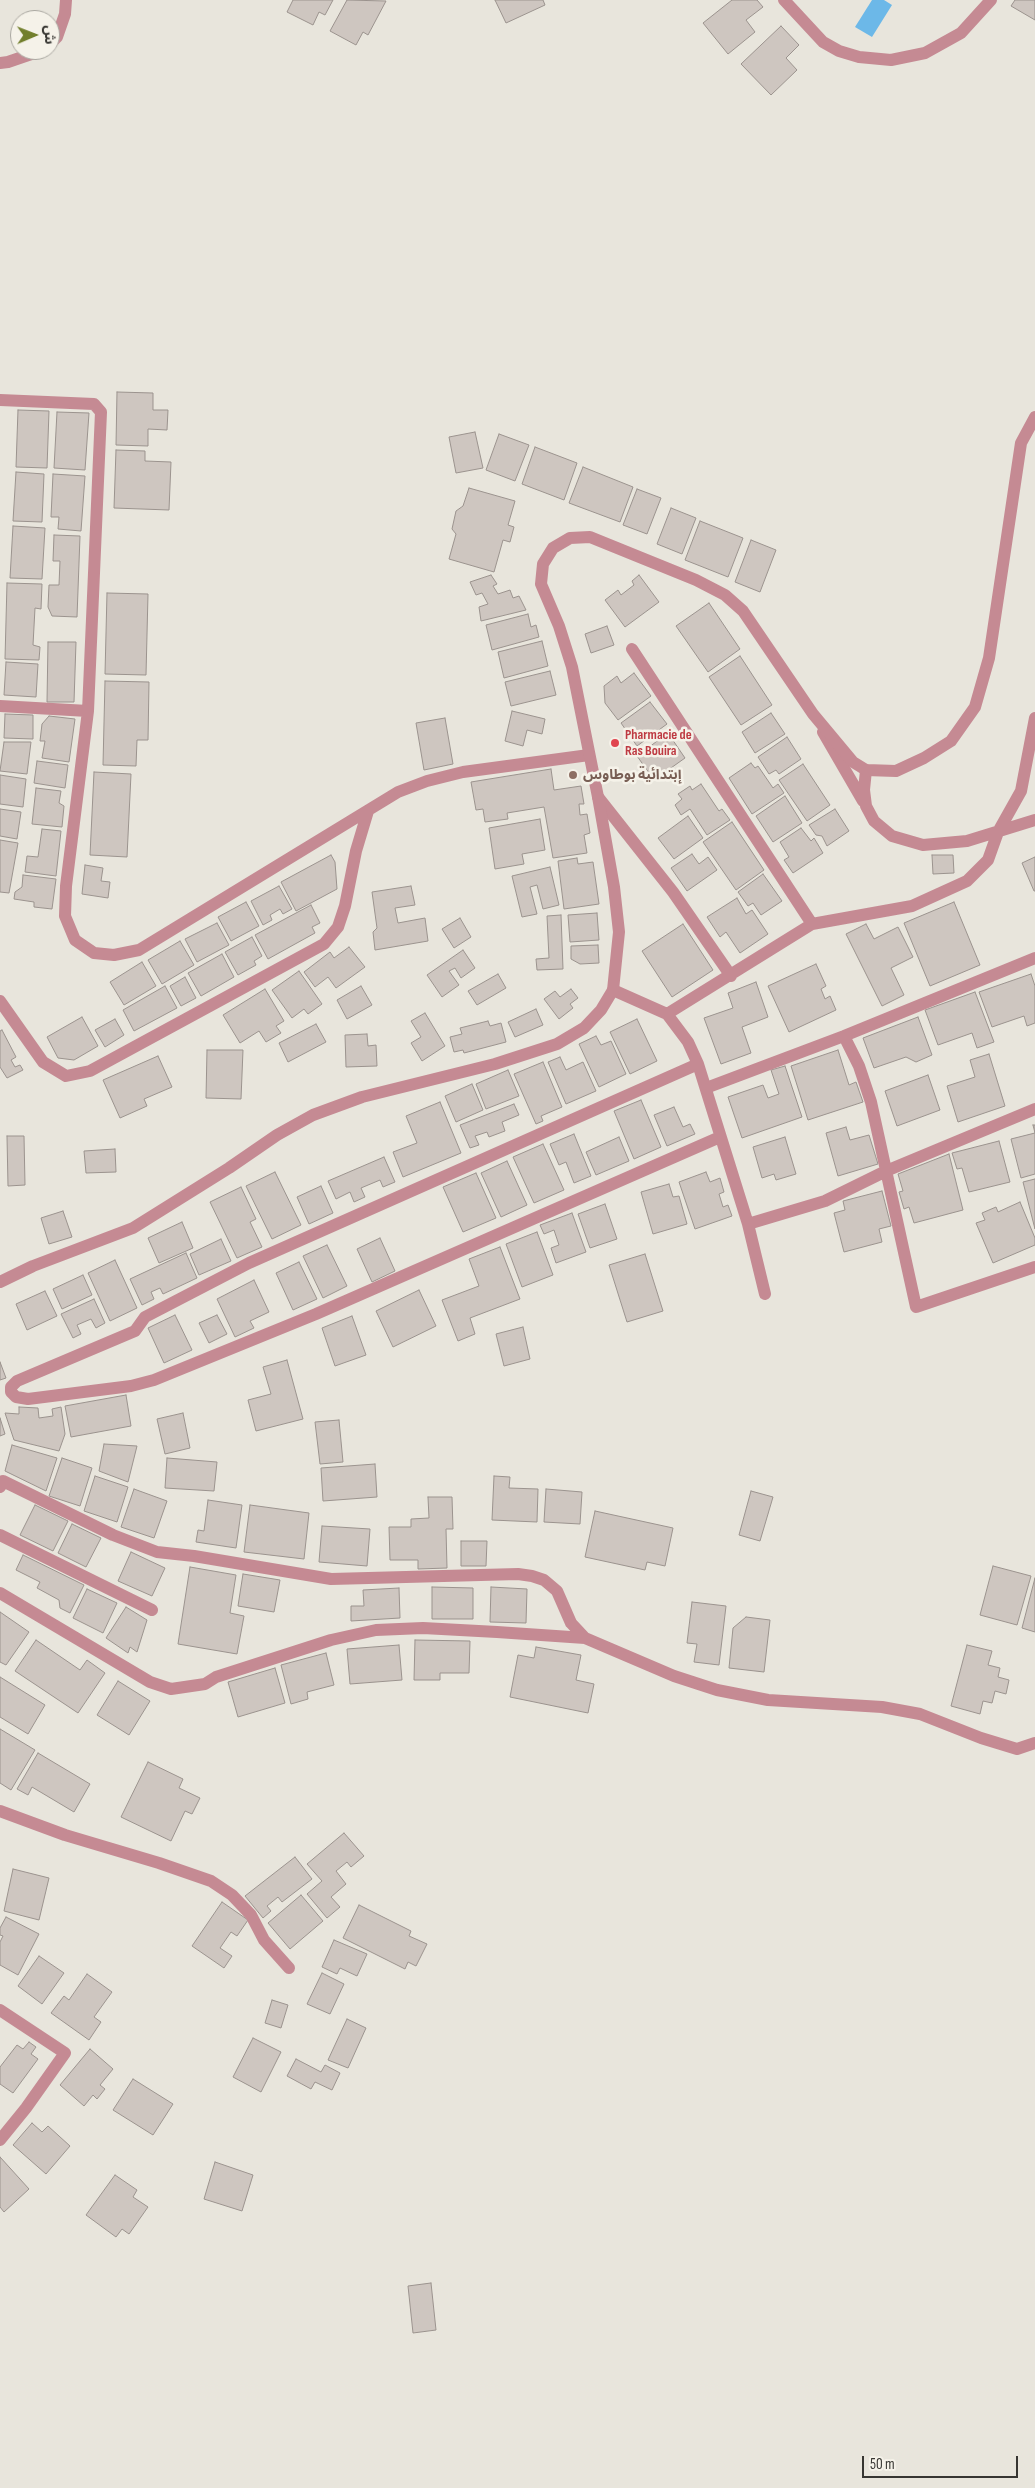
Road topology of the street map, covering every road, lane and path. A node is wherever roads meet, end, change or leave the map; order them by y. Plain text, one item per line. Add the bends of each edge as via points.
1 (66, 0) edge
2 (784, 0) edge
3 (991, 0) edge
4 (60, 28) edge
5 (14, 60) edge
6 (0, 62) edge
7 (0, 400) edge
8 (1035, 417) edge
9 (632, 649) dead end
10 (0, 706) edge
11 (88, 711) junction
12 (813, 714) junction
13 (1035, 718) edge
14 (589, 755) junction
15 (866, 770) junction
16 (598, 797) junction
17 (866, 806) junction
18 (368, 811) junction
19 (1035, 820) edge
20 (998, 832) junction
21 (812, 924) junction
22 (1035, 958) edge
23 (731, 976) junction
24 (613, 990) junction
25 (0, 1001) edge
26 (666, 1014) junction
27 (844, 1036) junction
28 (698, 1064) junction
29 (706, 1088) junction
30 (1035, 1109) edge
31 (720, 1138) junction
32 (886, 1171) junction
33 (748, 1224) junction
34 (1035, 1267) edge
35 (0, 1282) edge
36 (765, 1294) dead end
37 (0, 1487) edge
38 (0, 1535) edge
39 (0, 1593) edge
40 (152, 1610) dead end
41 (585, 1638) junction
42 (1035, 1743) edge
43 (1, 1814) edge
44 (289, 1968) dead end
45 (0, 2010) edge
46 (0, 2140) edge

1 - 4 street
2 - 3 street via 823,42 859,57 890,60 925,53 961,34
5 - 6 street
7 - 11 street via 94,404 101,412
8 - 15 street via 1022,443 988,658 975,707 950,741 924,758 896,771
9 - 21 street
10 - 11 street
11 - 18 street via 64,916 75,940 94,953 114,955 139,950
12 - 14 street via 743,611 725,595 590,537 570,538 547,555 540,574 572,667
12 - 15 street via 852,762
12 - 17 street
13 - 20 street via 1021,791
14 - 16 street
14 - 18 street via 463,772 427,781 398,792
15 - 17 street
16 - 23 street via 673,892
16 - 24 street via 619,932
17 - 20 street via 874,821 892,836 923,845 968,840
18 - 25 street via 356,851 346,906 338,927 324,944 90,1071 66,1076 43,1062
19 - 20 street
20 - 21 street via 988,860 967,881 946,892 912,906
21 - 23 street
22 - 27 street
23 - 26 street
24 - 26 street
24 - 35 street via 601,1010 584,1028 557,1044 495,1064 362,1097 313,1115 133,1228 32,1266
26 - 28 street via 688,1042
27 - 29 street
27 - 32 street via 871,1102
28 - 29 street
28 - 31 street via 249,1263 145,1318 136,1331 17,1381 12,1387 12,1394 28,1399 131,1386 154,1380 316,1314
29 - 31 street
30 - 32 street
31 - 33 street
32 - 33 street via 825,1201
32 - 34 street via 916,1307
33 - 36 street
37 - 41 street via 3,1481 113,1535 157,1552 330,1579 532,1576 544,1580 557,1591 571,1623
38 - 40 street
39 - 41 street via 150,1682 171,1689 205,1684 216,1676 331,1640 376,1630 424,1628
41 - 42 street via 674,1676 717,1690 768,1700 882,1707 920,1714 1017,1748
43 - 44 street via 210,1881 232,1895 251,1915 264,1940
45 - 46 street via 65,2053

